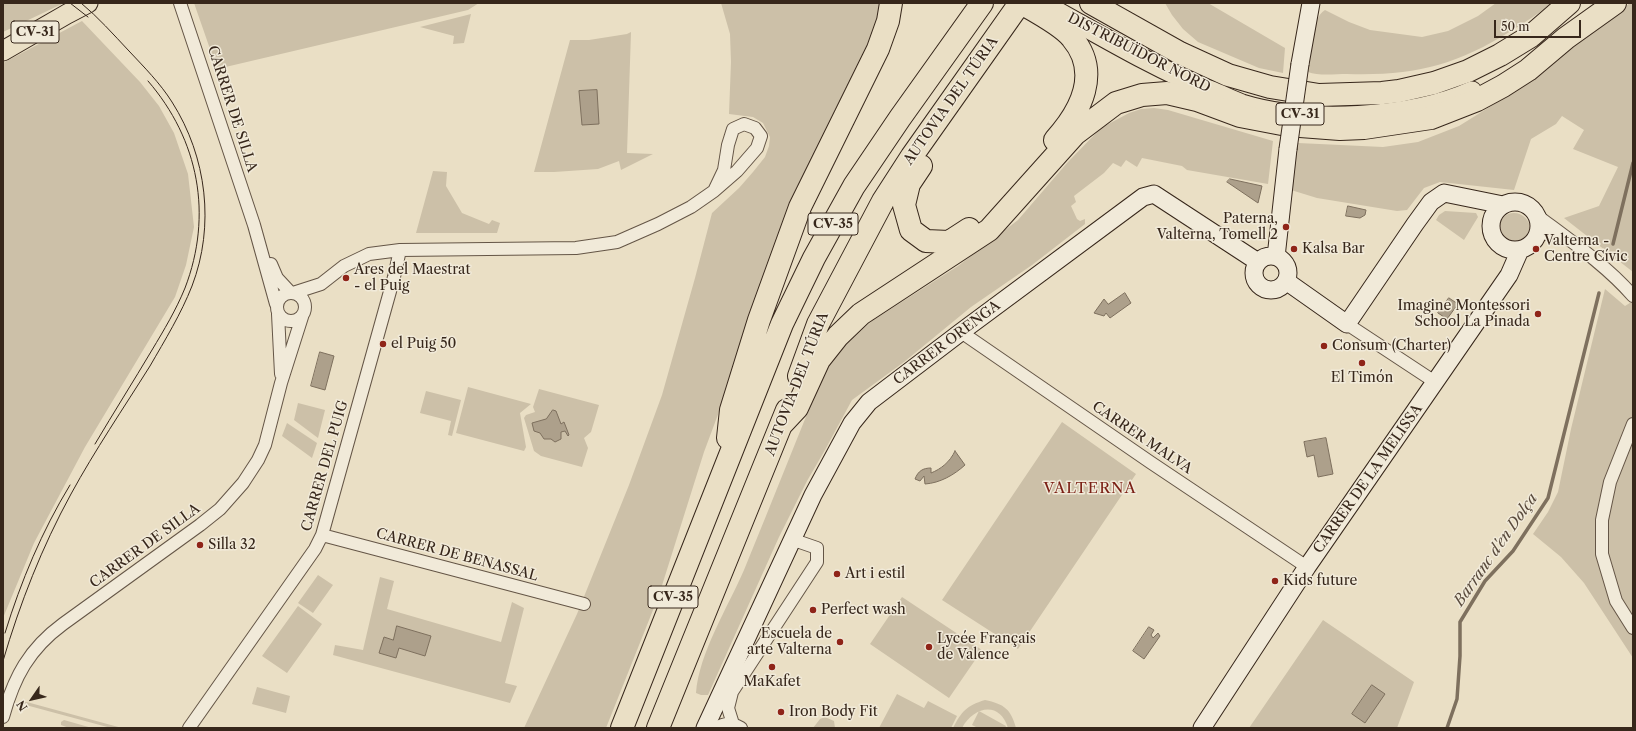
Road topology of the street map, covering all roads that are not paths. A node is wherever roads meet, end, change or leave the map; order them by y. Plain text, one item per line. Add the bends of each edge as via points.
1 (88, 3) edge
2 (180, 3) edge
3 (890, 3) edge
4 (1042, 3) edge
5 (1090, 3) edge
6 (1311, 3) edge
7 (1569, 3) edge
8 (1615, 3) edge
9 (981, 4) edge
10 (1016, 9) edge
11 (66, 14) junction
12 (1566, 38) junction
13 (3, 39) edge
14 (3, 51) edge
15 (956, 93) junction
16 (714, 190) junction
17 (1503, 205) junction
18 (1535, 214) junction
19 (254, 225) junction
20 (1538, 233) junction
21 (1563, 235) junction
22 (400, 250) junction
23 (1520, 250) junction
24 (1276, 257) junction
25 (1258, 262) junction
26 (1286, 281) junction
27 (321, 284) junction
28 (291, 293) junction
29 (1633, 296) edge
30 (277, 309) junction
31 (304, 313) junction
32 (1347, 324) junction
33 (961, 332) junction
34 (1435, 382) junction
35 (281, 383) junction
36 (782, 424) junction
37 (1633, 424) edge
38 (725, 466) junction
39 (322, 535) junction
40 (791, 539) junction
41 (1307, 567) junction
42 (584, 604) dead end
43 (1633, 628) edge
44 (3, 717) edge
45 (737, 726) edge
46 (189, 728) edge
47 (622, 728) edge
48 (658, 728) edge
49 (705, 728) edge
50 (714, 728) edge
51 (1202, 728) edge

1 - 11 main road, CV-31
2 - 19 street, CARRER DE SILLA
3 - 38 highway via 888,20 878,49 800,207 759,320 731,410
4 - 12 main road, DISTRIBUÏDOR NORD / CV-31 via 1179,77 1242,104 1285,113 1327,116 1386,114 1421,108 1465,95 1499,79
5 - 7 highway, DISTRIBUÏDOR NORD / CV-31 via 1180,53 1228,75 1270,87 1319,95 1399,91 1434,83 1468,71 1531,36
6 - 24 street, bridge via 1288,149
8 - 12 highway, DISTRIBUÏDOR NORD / CV-31
9 - 38 highway, CV-35 via 854,186 814,258 782,324
10 - 15 highway, AUTOVIA DEL TÚRIA / CV-35
10 - 15 highway via 1042,15 1072,36 1082,52 1086,68 1086,86 1082,101 1067,127 984,219 949,242 926,241 911,230 904,205 909,184 947,129
11 - 13 main road via 41,20
11 - 14 main road, CV-31
12 - 36 highway via 1528,70 1477,100 1431,118 1394,124 1340,129 1287,125 1240,116 1197,100 1167,93 1142,95 1116,103 1075,134 989,230 861,314 838,336 820,360 797,408
15 - 36 highway, AUTOVIA DEL TÚRIA / CV-35 via 883,201 818,324
16 - 16 street via 737,171 757,148 760,136 755,128 744,124 733,129 724,170
16 - 22 street via 691,207 617,242 576,248
17 - 18 street via 1518,203 1525,205
17 - 23 street via 1493,216 1491,231 1498,244 1505,249
17 - 32 street via 1444,193 1431,202
18 - 20 street via 1538,220
18 - 21 street
19 - 28 street, CARRER DE SILLA via 277,278
19 - 30 street, CARRER DE SILLA
20 - 21 street
20 - 23 street via 1531,244
21 - 29 street via 1623,284
22 - 27 street via 369,254 344,266
22 - 39 street, CARRER DEL PUIG
23 - 34 street, CARRER DE LA MELISSA via 1509,275
24 - 25 street via 1266,257
24 - 26 street via 1284,262 1288,271
25 - 26 street via 1254,268 1254,276 1256,283 1262,288 1280,288
25 - 33 street, CARRER ORENGA via 1154,194 1143,197
26 - 32 street
27 - 28 street
27 - 31 street, CARRER DE SILLA
28 - 30 street via 281,296
28 - 31 street via 302,298
30 - 31 street via 286,321 292,322
30 - 35 street, CARRER DE SILLA
31 - 35 street, CARRER DE SILLA
32 - 34 street
33 - 40 street, CARRER ORENGA via 869,402 852,423
33 - 41 street, CARRER MALVA
34 - 41 street, CARRER DE LA MELISSA
35 - 44 street, CARRER DE SILLA via 265,445 238,490 206,521 44,640 16,677
36 - 48 highway, AUTOVIA DEL TÚRIA / CV-35
37 - 43 street via 1610,482 1602,520 1602,554 1616,601
38 - 47 highway, CV-35
39 - 42 street, CARRER DE BENASSAL via 349,548
39 - 46 street, CARRER DEL PUIG via 315,549
40 - 45 street via 817,548 817,562 732,692 728,708
40 - 49 street, CARRER ORENGA
41 - 51 street, CARRER DE LA MELISSA
45 - 50 street via 724,723

